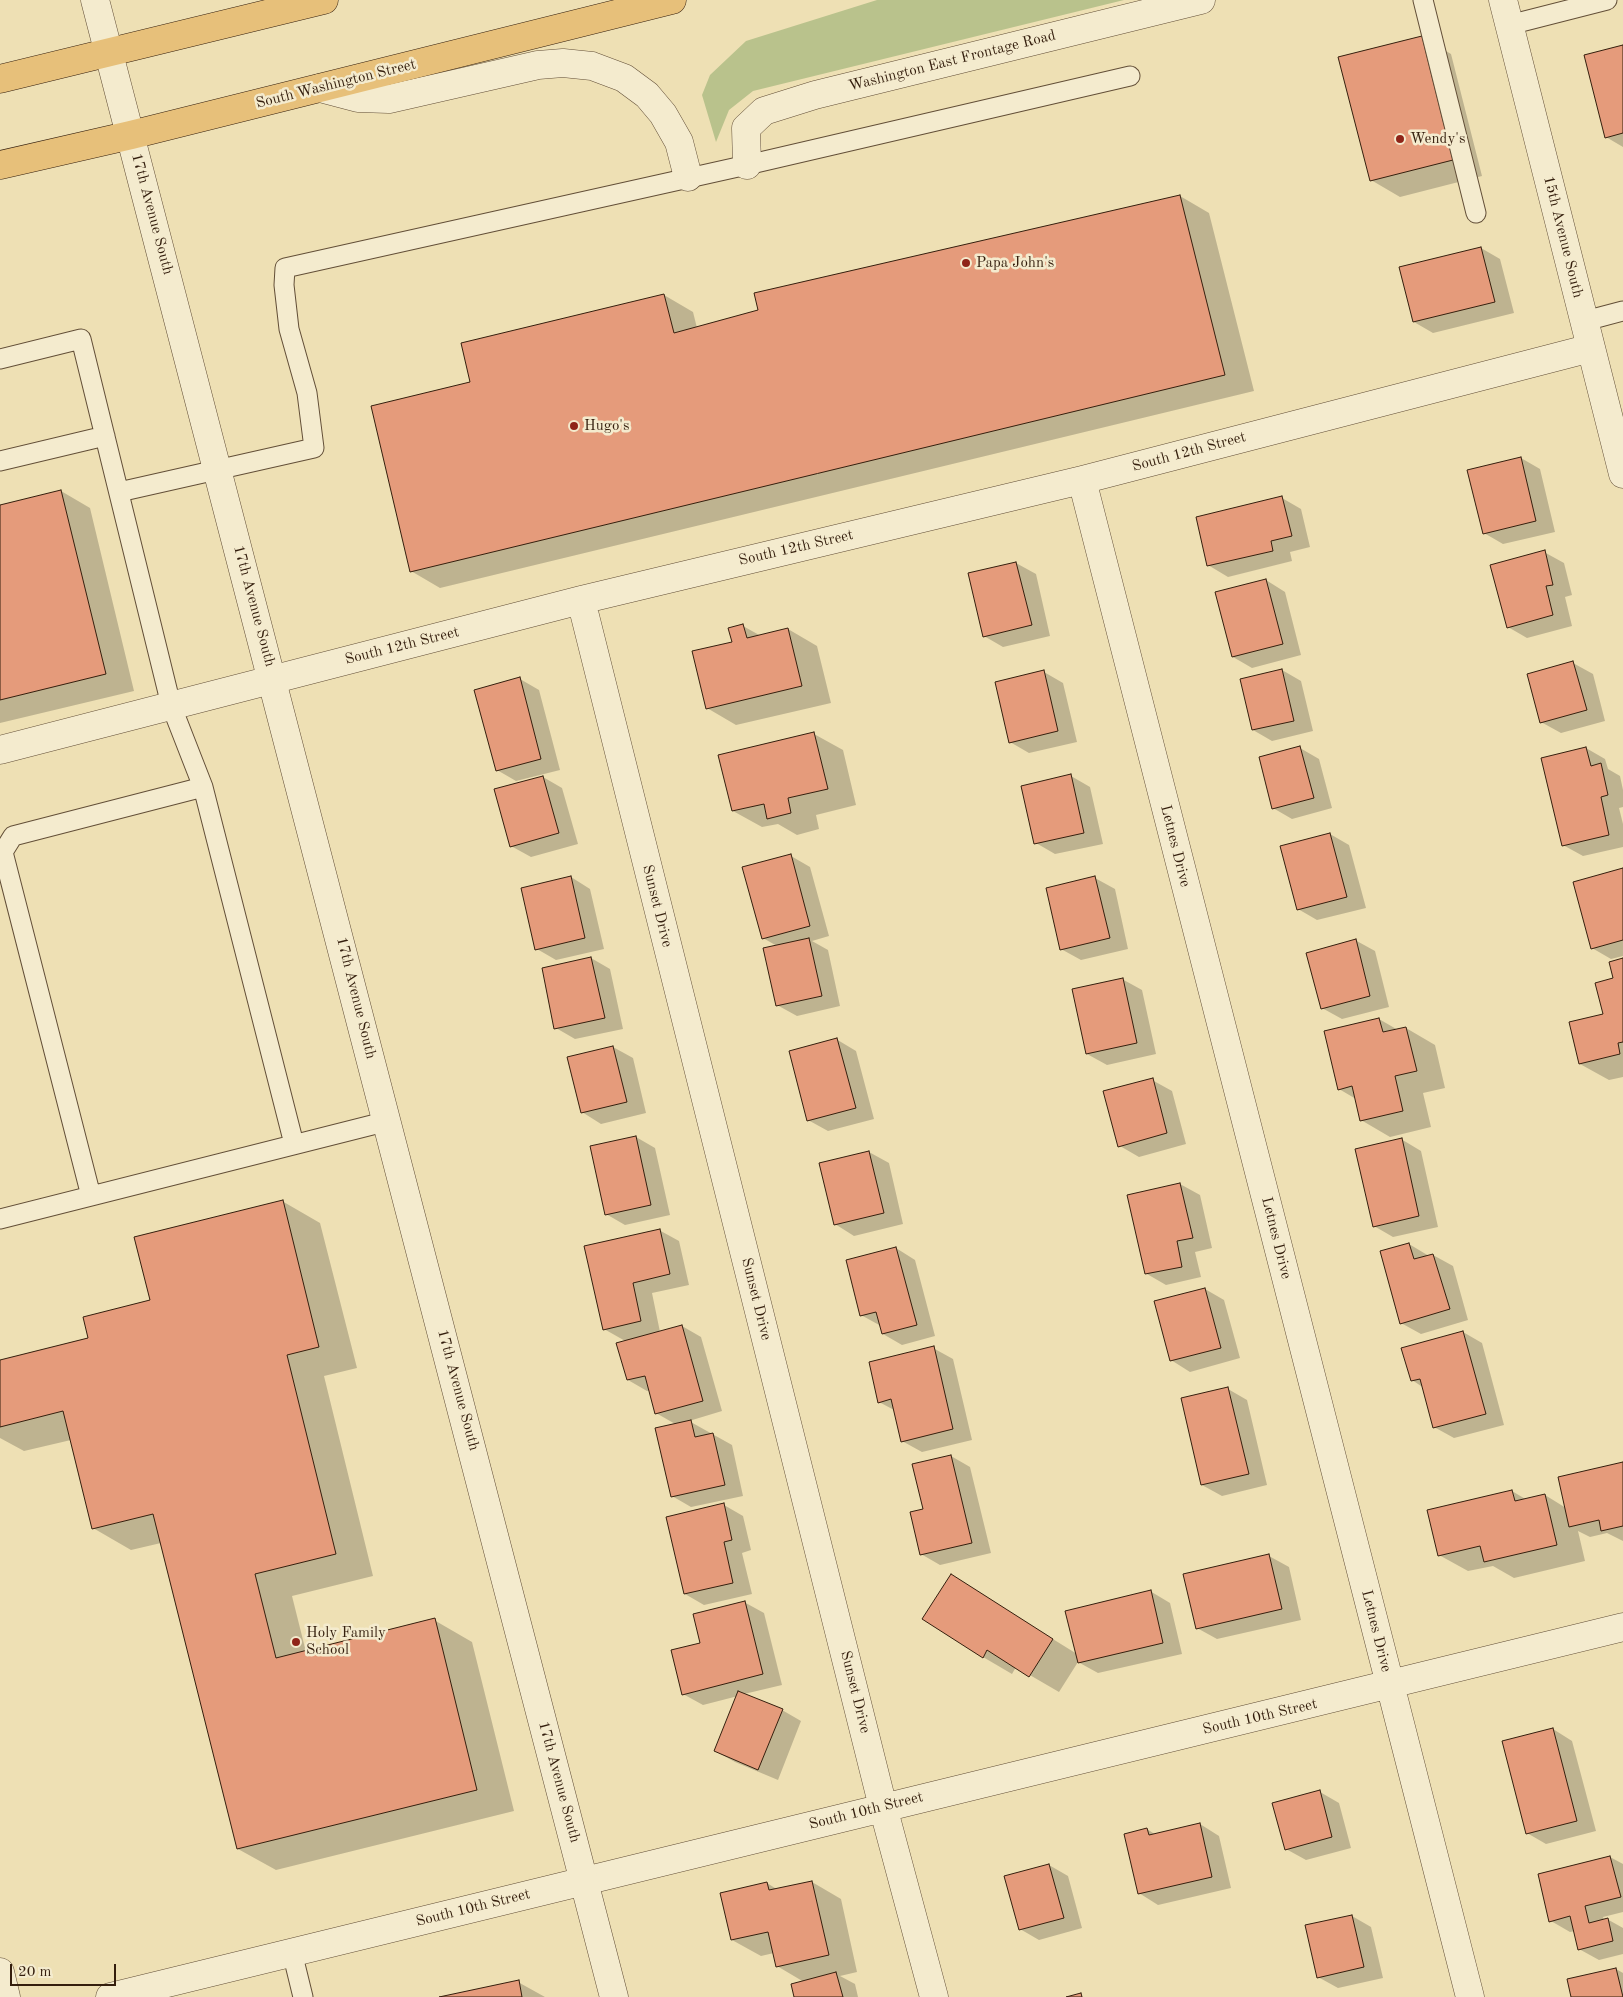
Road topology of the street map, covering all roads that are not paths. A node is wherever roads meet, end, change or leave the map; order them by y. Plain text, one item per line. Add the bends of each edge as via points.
1 (96, 0) edge
2 (324, 0) edge
3 (672, 0) edge
4 (1201, 0) edge
5 (1423, 0) edge
6 (1607, 0) edge
7 (1506, 12) edge
8 (110, 53) junction
9 (1130, 76) dead end
10 (0, 79) edge
11 (320, 88) junction
12 (131, 135) junction
13 (0, 165) edge
14 (747, 165) junction
15 (688, 178) junction
16 (1476, 213) dead end
17 (1623, 311) edge
18 (1585, 321) junction
19 (1592, 348) junction
20 (0, 359) edge
21 (105, 436) junction
22 (0, 461) edge
23 (218, 469) junction
24 (1623, 474) edge
25 (1082, 480) junction
26 (119, 492) junction
27 (581, 600) junction
28 (273, 678) junction
29 (172, 705) junction
30 (0, 750) edge
31 (203, 787) junction
32 (388, 1121) junction
33 (294, 1144) junction
34 (91, 1196) junction
35 (0, 1219) edge
36 (1623, 1628) edge
37 (1390, 1686) junction
38 (884, 1807) junction
39 (585, 1880) junction
40 (292, 1952) junction
41 (0, 1972) edge
42 (6, 1997) edge
43 (110, 1997) edge
44 (304, 1997) edge
45 (614, 1997) edge
46 (934, 1997) edge
47 (1470, 1997) edge

1 - 8 street, 17th Avenue South
2 - 8 main road
3 - 11 main road, South Washington Street
4 - 14 street, Washington East Frontage Road via 815,95 764,111 746,128
5 - 16 lane
6 - 7 lane
7 - 18 street, 15th Avenue South
8 - 10 main road
8 - 12 street, 17th Avenue South
9 - 14 lane
11 - 12 main road, South Washington Street
11 - 15 street via 358,98 389,99 538,65 592,66 624,78 647,94 679,142
12 - 13 main road, South Washington Street
12 - 23 street, 17th Avenue South
14 - 15 lane
15 - 23 lane via 285,268 289,329 307,393 314,448
17 - 18 lane
18 - 19 street, 15th Avenue South
19 - 24 street, 15th Avenue South
19 - 25 street, South 12th Street
20 - 21 lane via 81,339
21 - 22 lane
21 - 26 lane
23 - 26 lane
23 - 28 street, 17th Avenue South
25 - 27 street, South 12th Street
25 - 37 street, Letnes Drive
26 - 29 lane
27 - 28 street, South 12th Street
27 - 38 street, Sunset Drive
28 - 29 street, South 12th Street
28 - 32 street, 17th Avenue South
29 - 30 street, South 12th Street
29 - 31 lane
31 - 33 lane
31 - 34 lane via 13,836 3,852
32 - 33 lane
32 - 39 street, 17th Avenue South
33 - 34 lane
34 - 35 lane
36 - 37 street, South 10th Street
37 - 38 street, South 10th Street
37 - 47 street, Letnes Drive
38 - 39 street, South 10th Street
38 - 46 street, Sunset Drive
39 - 40 street, South 10th Street
39 - 45 street, 17th Avenue South
40 - 43 street, South 10th Street
40 - 44 lane
41 - 42 street

